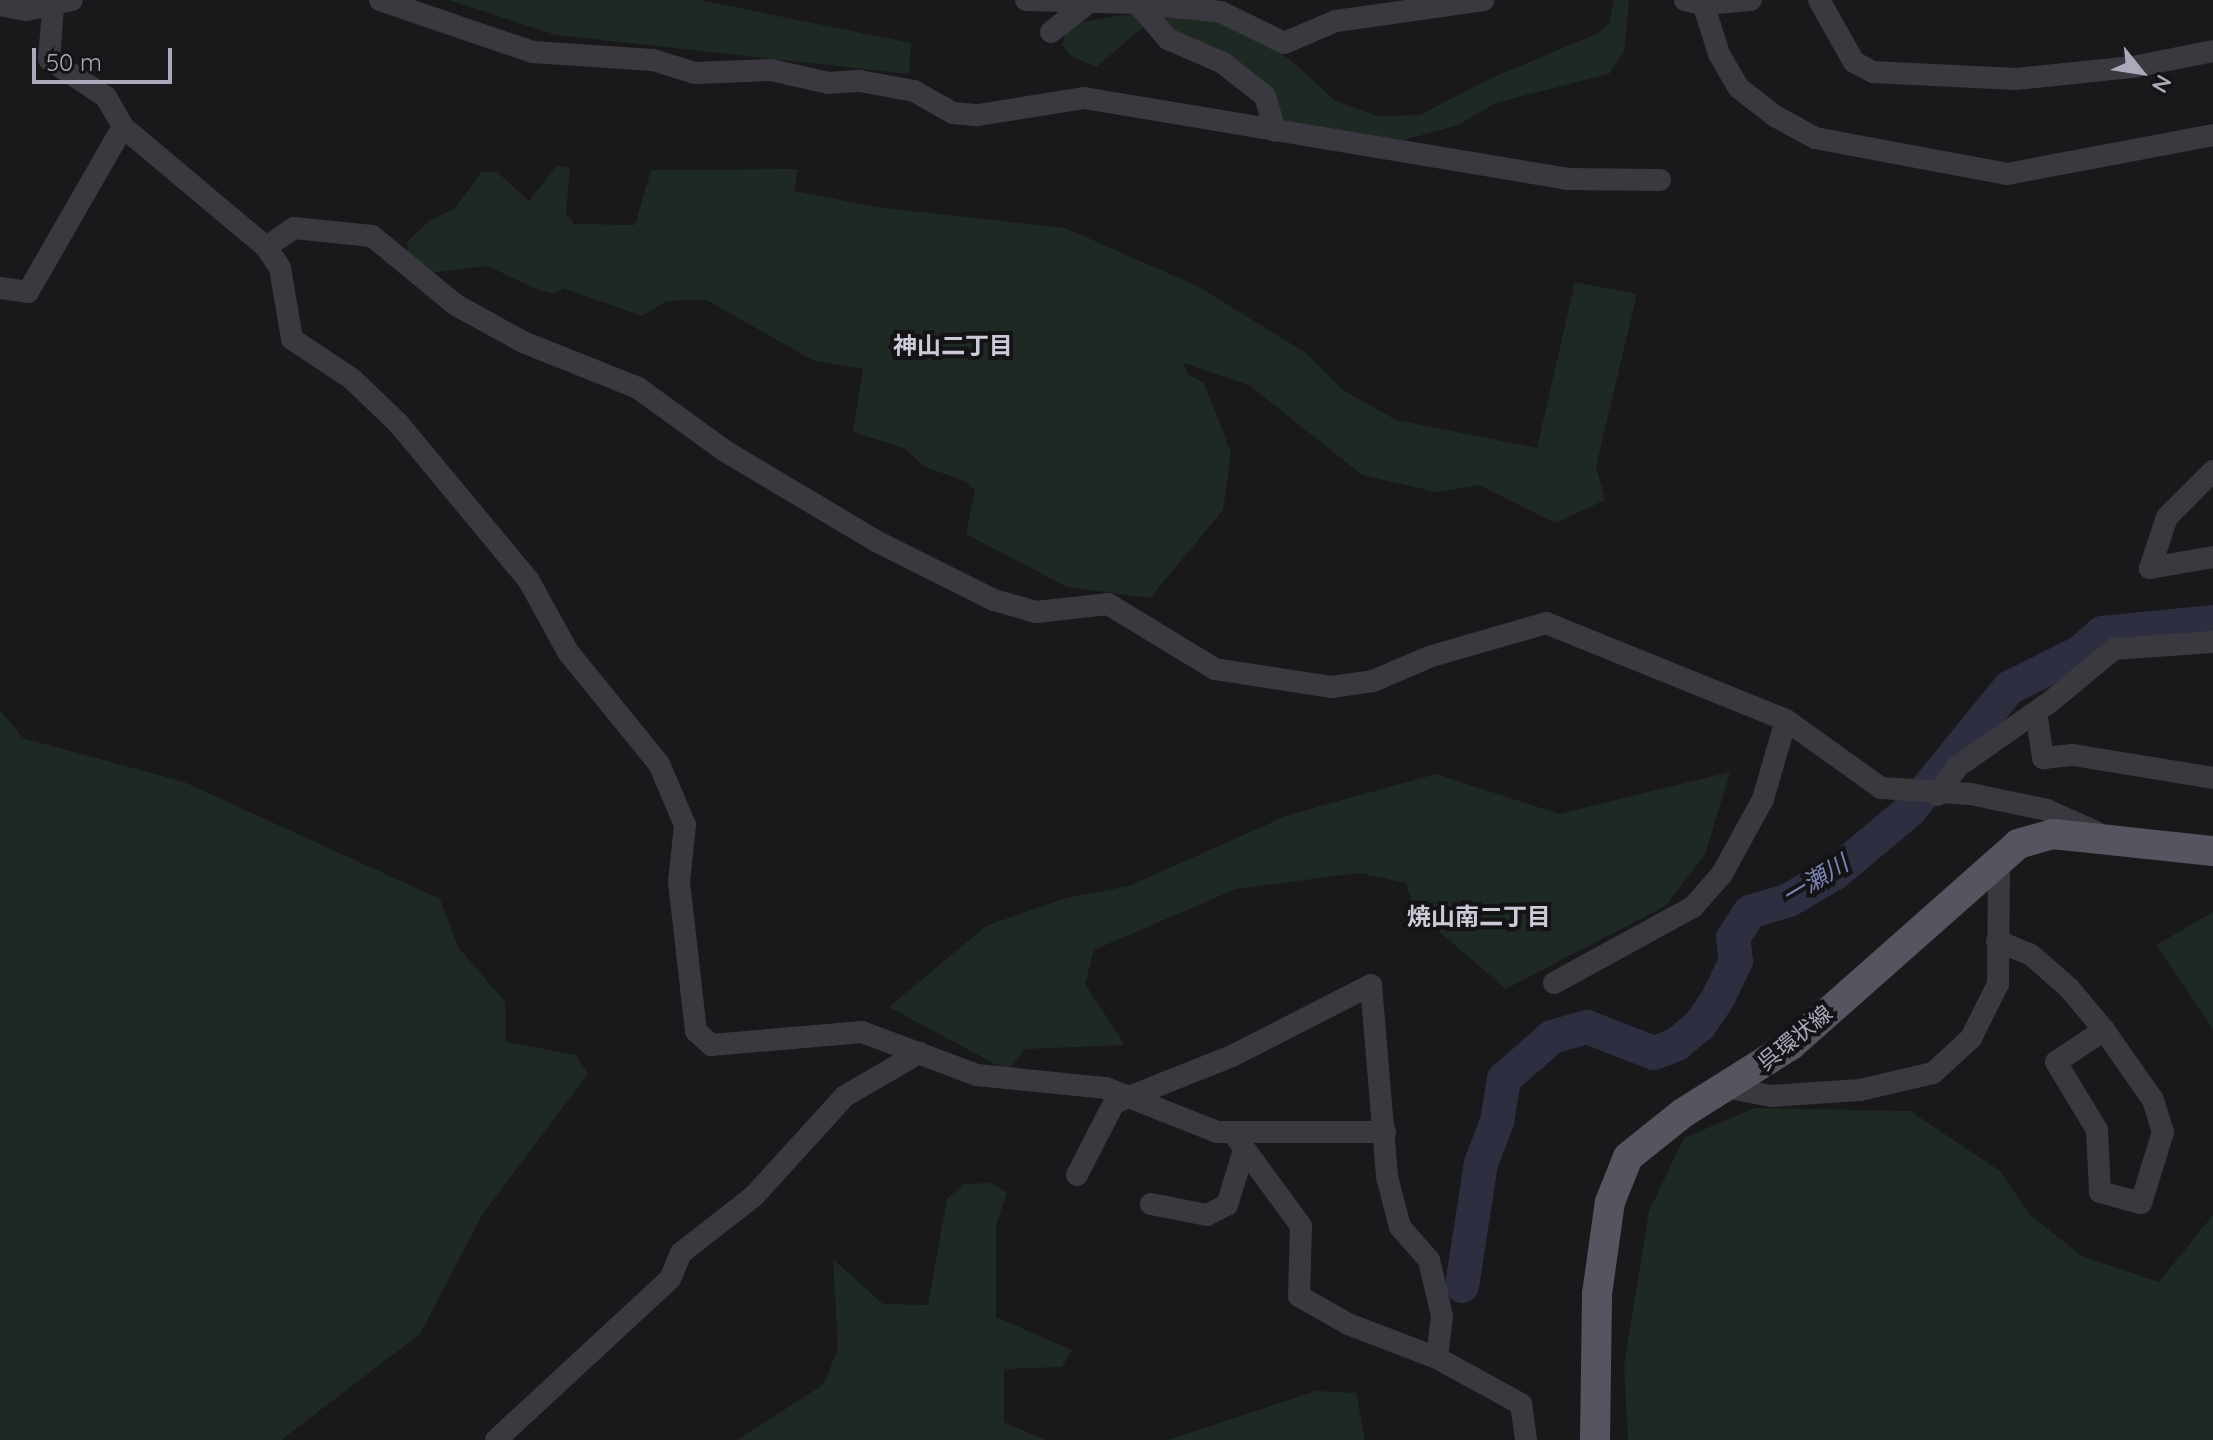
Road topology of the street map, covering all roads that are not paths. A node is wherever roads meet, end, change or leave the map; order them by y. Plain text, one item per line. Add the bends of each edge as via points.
1 (380, 0) edge
2 (1026, 0) edge
3 (1484, 0) edge
4 (1751, 0) edge
5 (1819, 0) edge
6 (1697, 1) edge
7 (1088, 3) junction
8 (1137, 3) junction
9 (62, 4) edge
10 (0, 5) edge
11 (1051, 32) dead end
12 (2213, 51) edge
13 (123, 127) junction
14 (1275, 131) junction
15 (2213, 135) edge
16 (1660, 180) dead end
17 (266, 247) junction
18 (0, 288) edge
19 (2213, 471) edge
20 (2213, 557) edge
21 (2213, 642) edge
22 (2036, 712) junction
23 (1786, 720) junction
24 (2213, 778) edge
25 (1937, 795) junction
26 (2116, 841) junction
27 (2213, 851) edge
28 (1999, 860) junction
29 (1997, 941) junction
30 (1554, 983) dead end
31 (2104, 1030) junction
32 (919, 1053) junction
33 (1729, 1088) junction
34 (1132, 1098) junction
35 (1385, 1132) junction
36 (1239, 1142) junction
37 (1077, 1175) dead end
38 (1151, 1204) dead end
39 (1437, 1358) junction
40 (496, 1440) edge
41 (1526, 1440) edge
42 (1595, 1440) edge

1 - 14 street via 533,52 653,60 695,73 771,70 828,83 860,81 914,91 953,113 978,115 1084,98
2 - 7 street
3 - 8 street via 1336,21 1284,43 1221,12
4 - 6 street
5 - 12 street via 1854,62 1873,72 2016,79 2133,67
6 - 15 street via 1739,88 1815,138 2007,174
7 - 8 street
7 - 11 street
8 - 14 street via 1168,39 1223,63 1265,96
9 - 10 street
9 - 13 street via 49,59 106,97
13 - 17 street
13 - 18 street via 28,292
14 - 16 street via 1566,179
17 - 23 street via 294,228 372,236 456,305 523,342 638,388 725,451 876,541 994,600 1036,612 1108,604 1215,669 1331,687 1373,681 1432,656 1546,623
17 - 32 street via 280,268 292,339 352,379 398,423 529,581 568,652 659,764 685,825 679,882 696,1031 711,1045 862,1032
19 - 20 street via 2167,517 2150,568
21 - 22 street via 2114,649
22 - 24 street via 2043,758 2073,755
22 - 25 street via 1957,767
23 - 25 street via 1881,788
23 - 30 street via 1763,799 1722,874 1693,907
25 - 26 street via 1971,794 2047,810
26 - 27 main road, 呉環状線
26 - 28 main road, 呉環状線 via 2053,834 2018,844
28 - 29 street
28 - 33 main road, 呉環状線 via 1791,1045
29 - 31 street via 2030,954 2069,988
29 - 33 street via 1998,984 1989,1010 1971,1038 1933,1073 1894,1086 1786,1095
31 - 31 street via 2153,1100 2163,1132 2141,1203 2100,1192 2097,1130 2056,1062
32 - 34 street via 977,1075 1106,1088
32 - 40 street via 845,1096 754,1196 681,1253 670,1279
33 - 42 main road, 呉環状線 via 1683,1113 1628,1157 1610,1202 1597,1294
34 - 35 street via 1232,1056 1371,985
34 - 36 street
34 - 37 street via 1114,1103
35 - 36 street
35 - 39 street via 1387,1177 1400,1227 1429,1260 1438,1293 1442,1316
36 - 38 street via 1227,1205 1207,1215
36 - 39 street via 1301,1226 1299,1296 1348,1324
39 - 41 street via 1521,1404

